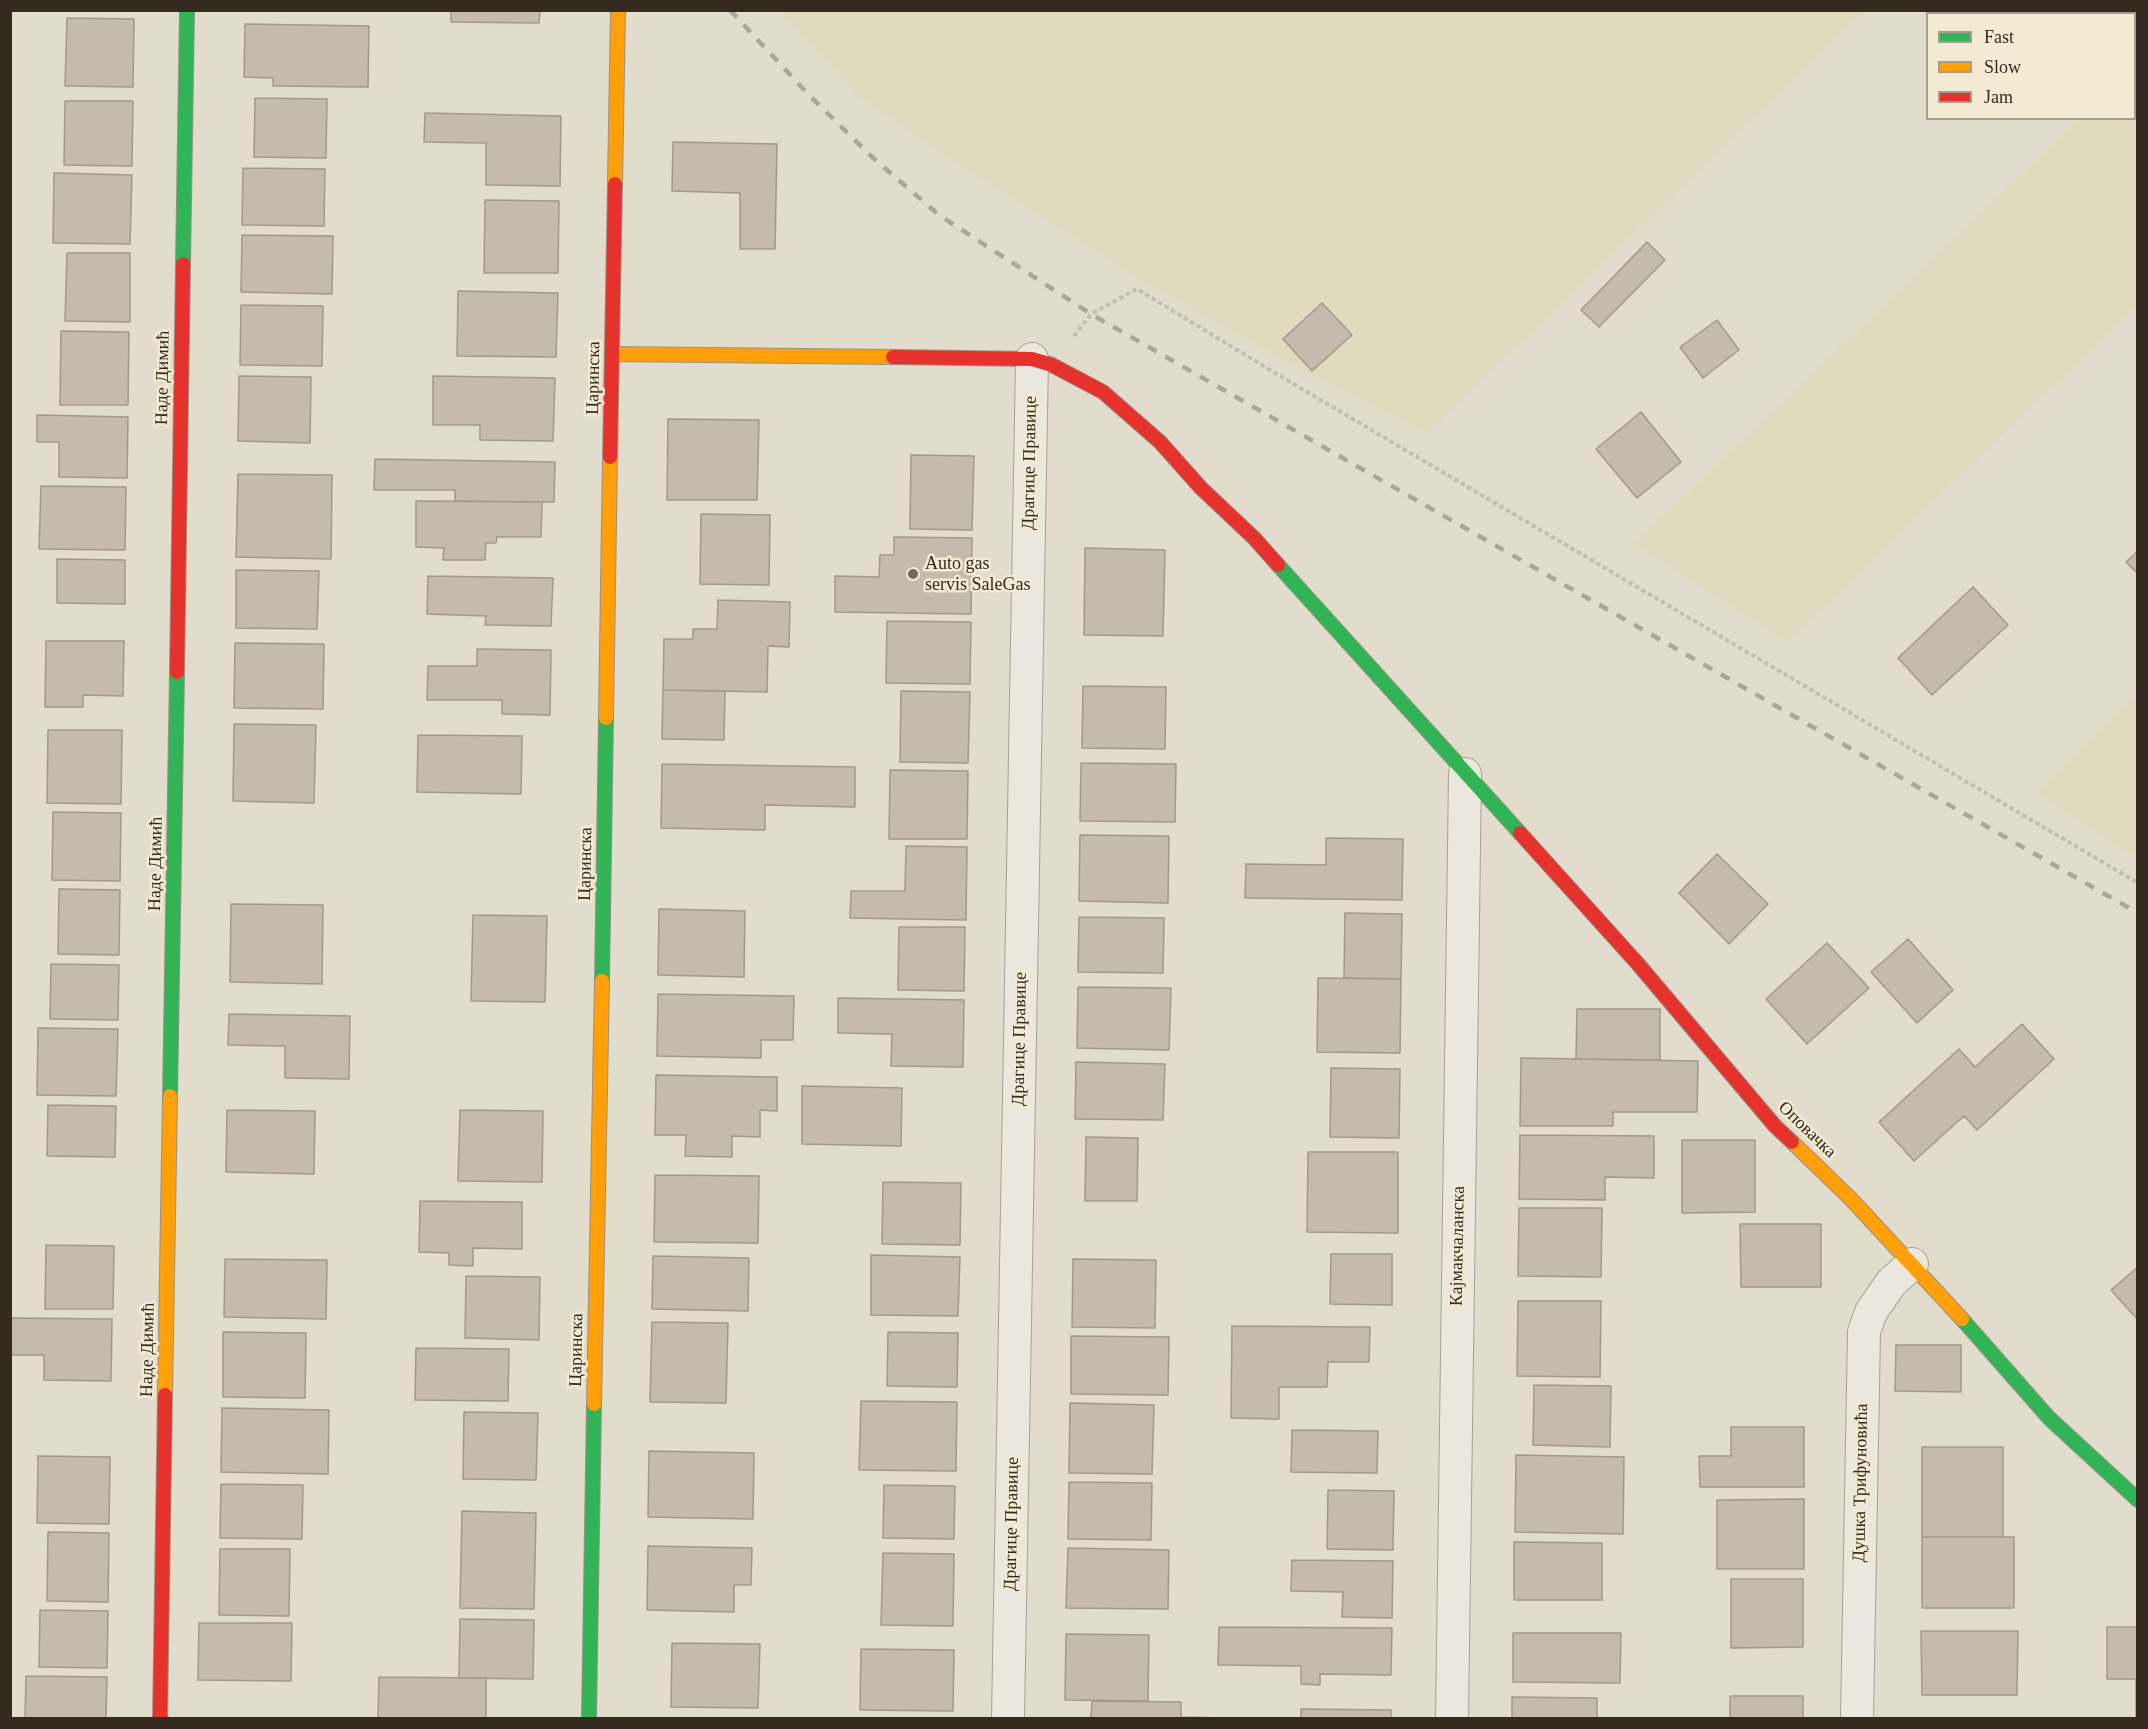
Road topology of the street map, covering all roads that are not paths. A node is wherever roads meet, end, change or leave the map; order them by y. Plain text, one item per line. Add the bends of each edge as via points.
1 (187, 10) edge
2 (618, 10) edge
3 (613, 354) junction
4 (1042, 362) junction
5 (1465, 774) junction
6 (1911, 1264) junction
7 (2138, 1500) edge
8 (160, 1719) edge
9 (589, 1719) edge
10 (1008, 1719) edge
11 (1452, 1719) edge
12 (1857, 1719) edge

1 - 8 street, Наде Димић
2 - 3 street, Царинска
3 - 4 street
3 - 9 street, Царинска
4 - 5 street, Оповачка via 1103,392 1160,442 1254,538
4 - 10 street, Драгице Правице
5 - 6 street, Оповачка via 1638,964 1775,1126 1820,1167
5 - 11 street, Кајмакчаланска
6 - 7 street, Оповачка via 2049,1418
6 - 12 street, Душка Трифуновића via 1891,1283 1871,1312 1864,1332

